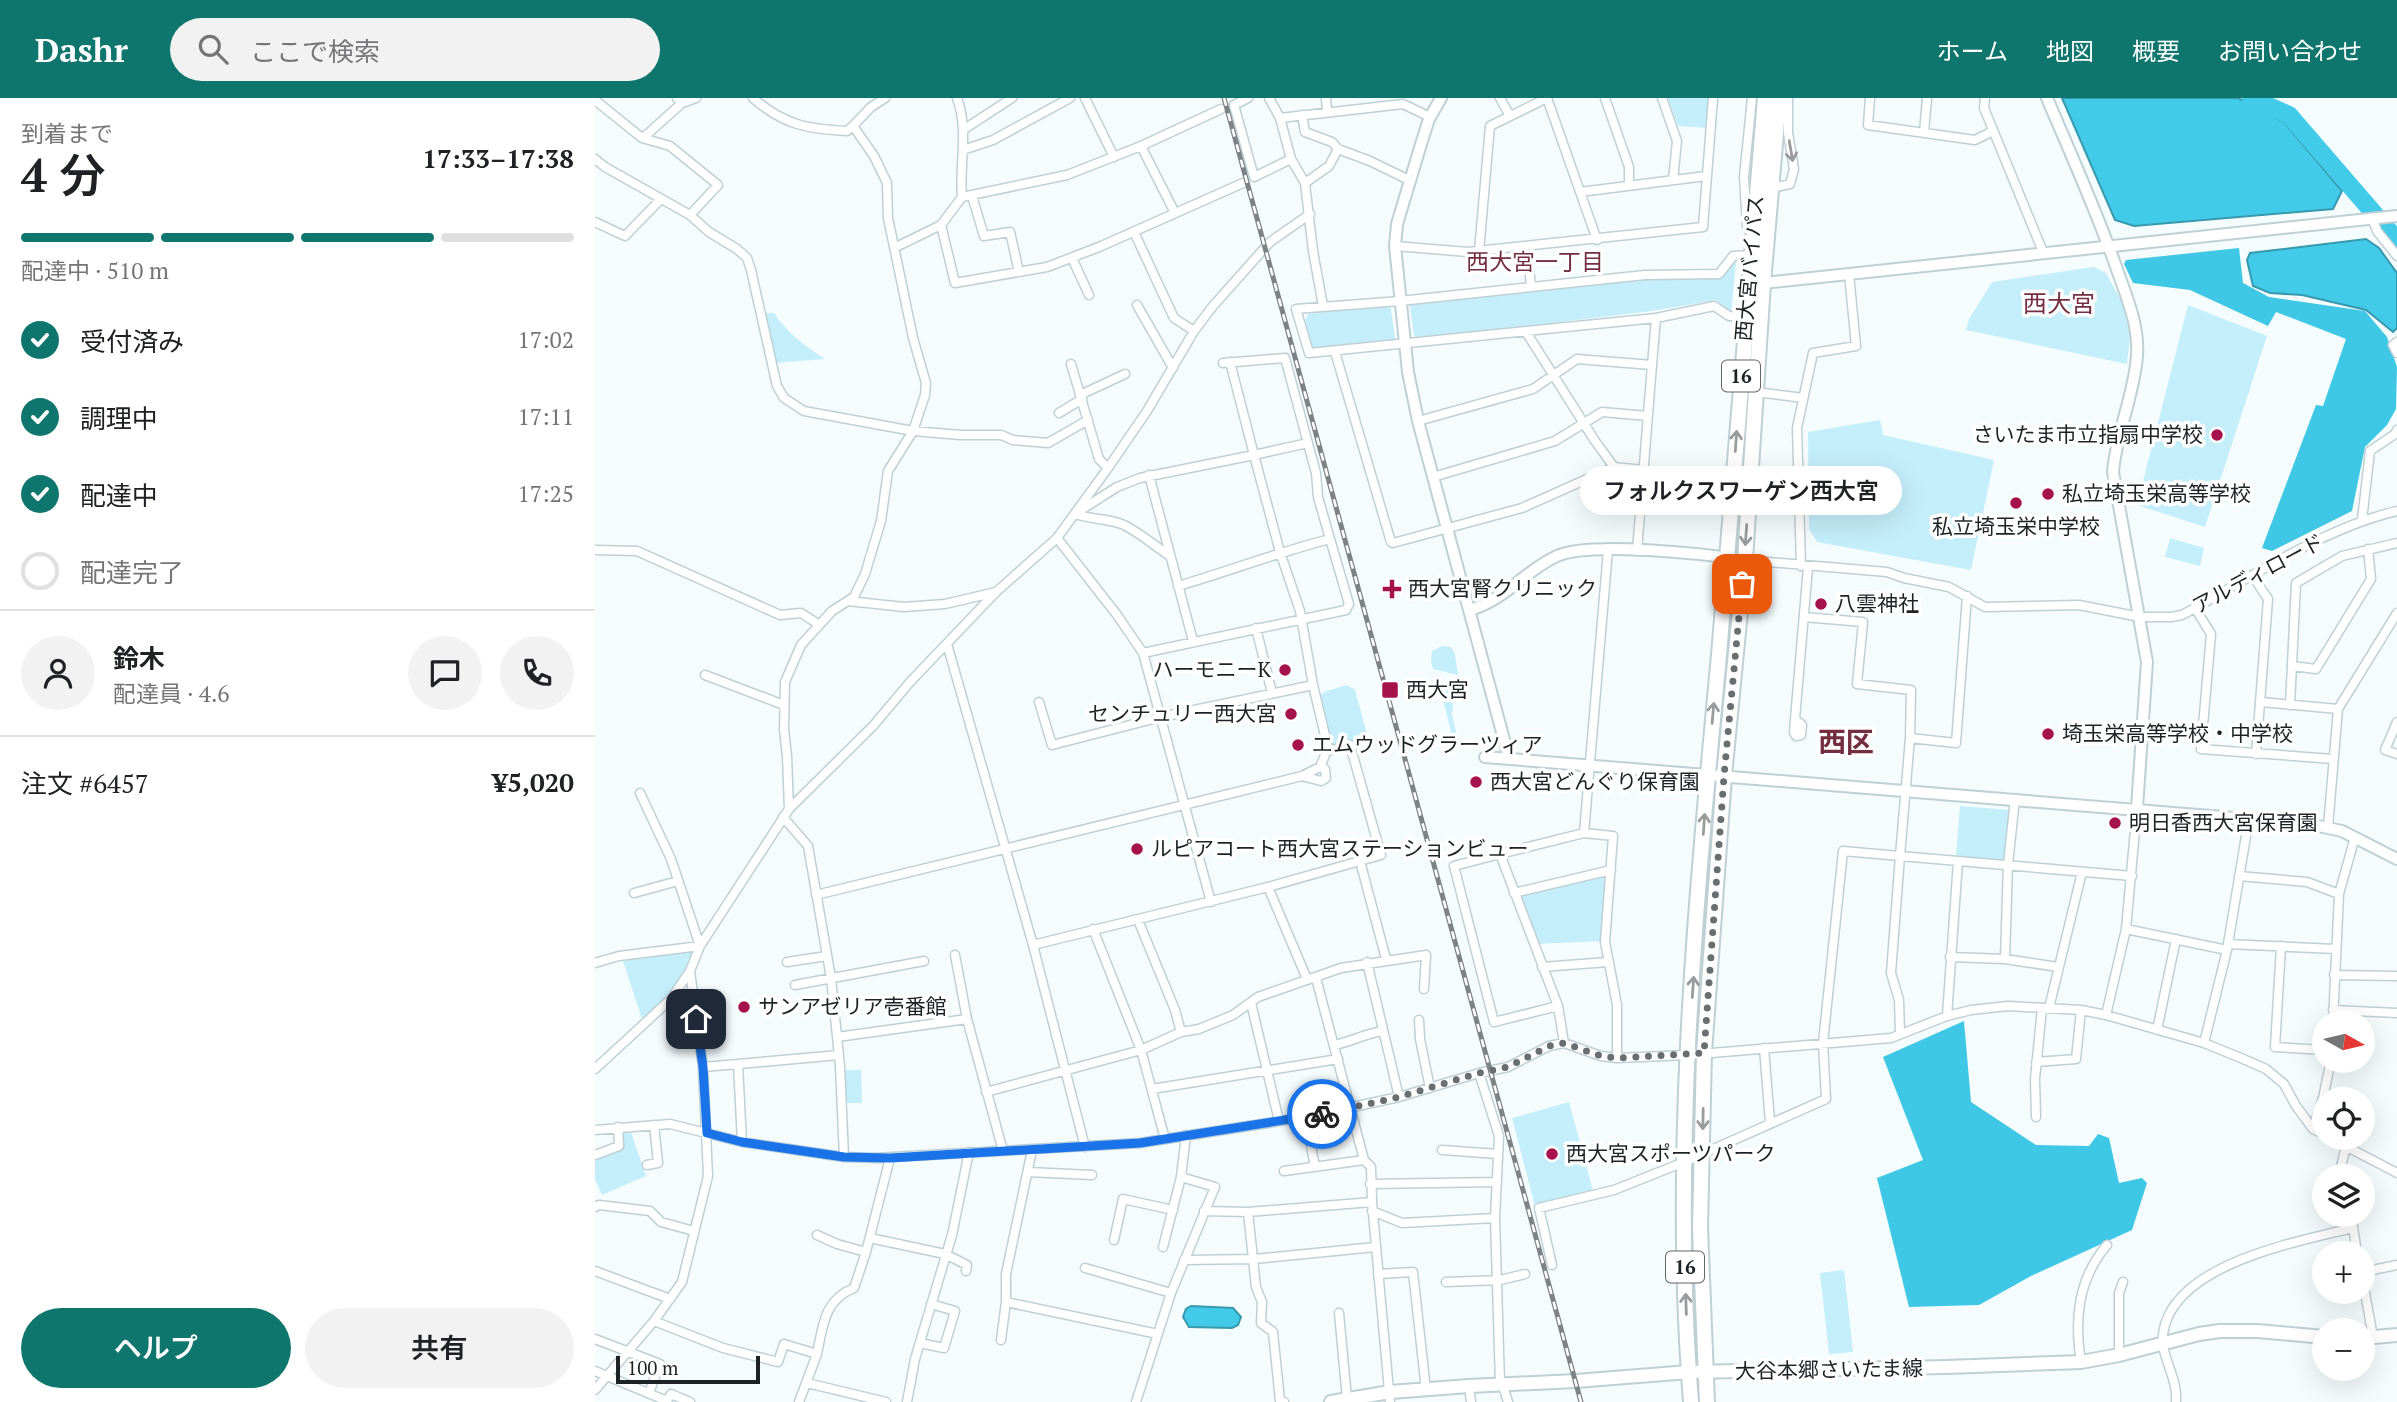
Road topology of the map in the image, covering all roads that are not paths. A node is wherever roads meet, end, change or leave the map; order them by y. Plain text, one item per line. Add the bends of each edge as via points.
1 (696, 98) edge
2 (753, 98) edge
3 (885, 98) edge
4 (957, 98) edge
5 (1012, 98) edge
6 (1070, 98) edge
7 (1085, 98) edge
8 (1248, 98) edge
9 (1269, 98) edge
10 (1326, 98) edge
11 (1441, 98) edge
12 (1500, 98) edge
13 (1605, 98) edge
14 (1662, 98) edge
15 (1713, 98) edge
16 (1752, 98) edge
17 (1765, 98) edge
18 (1779, 98) edge
19 (1788, 98) edge
20 (1870, 98) edge
21 (1927, 98) edge
22 (1985, 98) edge
23 (2047, 98) edge
24 (595, 100) edge
25 (679, 100) edge
26 (1221, 109) dead end
27 (1327, 112) junction
28 (1302, 115) junction
29 (1510, 116) junction
30 (1430, 117) junction
31 (1280, 118) junction
32 (853, 125) junction
33 (963, 130) junction
34 (1993, 131) junction
35 (1924, 133) junction
36 (643, 138) junction
37 (1141, 146) junction
38 (1338, 149) junction
39 (963, 150) junction
40 (1114, 157) junction
41 (595, 159) edge
42 (1291, 159) junction
43 (1706, 176) junction
44 (1673, 180) junction
45 (1411, 181) junction
46 (1243, 183) dead end
47 (1305, 183) junction
48 (1629, 186) junction
49 (1771, 188) junction
50 (1580, 192) junction
51 (972, 196) junction
52 (961, 197) junction
53 (661, 199) junction
54 (1175, 213) junction
55 (690, 215) junction
56 (1310, 215) junction
57 (2397, 216) edge
58 (2377, 218) junction
59 (595, 222) edge
60 (941, 225) junction
61 (1134, 232) junction
62 (1752, 236) junction
63 (1597, 240) junction
64 (2109, 245) junction
65 (1395, 246) junction
66 (1527, 246) junction
67 (896, 247) junction
68 (1479, 251) junction
69 (2043, 252) junction
70 (1750, 255) junction
71 (2397, 256) edge
72 (1072, 258) junction
73 (1019, 272) junction
74 (1849, 274) junction
75 (1763, 283) junction
76 (1531, 287) junction
77 (1089, 295) dead end
78 (1400, 301) junction
79 (1137, 305) dead end
80 (1323, 306) junction
81 (1745, 317) junction
82 (1655, 318) junction
83 (1194, 331) junction
84 (1526, 332) junction
85 (2397, 342) edge
86 (1405, 344) junction
87 (1335, 352) junction
88 (2397, 353) edge
89 (1071, 364) dead end
90 (1652, 365) junction
91 (1173, 368) junction
92 (1125, 374) dead end
93 (1554, 375) junction
94 (1756, 392) junction
95 (1081, 397) junction
96 (1803, 398) junction
97 (1059, 413) dead end
98 (1648, 416) junction
99 (1088, 420) junction
100 (1418, 422) junction
101 (1584, 424) junction
102 (2397, 430) edge
103 (913, 431) junction
104 (1308, 443) junction
105 (1254, 455) junction
106 (1614, 467) junction
107 (1108, 468) junction
108 (1643, 470) junction
109 (1149, 475) junction
110 (1433, 477) junction
111 (2397, 511) edge
112 (1076, 514) junction
113 (2362, 520) junction
114 (1448, 529) junction
115 (1057, 538) junction
116 (1330, 539) junction
117 (2397, 543) edge
118 (2368, 549) junction
119 (595, 550) edge
120 (1608, 550) junction
121 (1637, 551) junction
122 (1280, 552) junction
123 (1171, 556) junction
124 (1727, 558) junction
125 (1745, 560) junction
126 (1804, 567) junction
127 (2252, 575) junction
128 (1178, 586) junction
129 (996, 593) junction
130 (1967, 597) junction
131 (848, 601) junction
132 (2195, 608) junction
133 (1470, 610) junction
134 (2397, 613) edge
135 (1804, 617) junction
136 (2140, 617) junction
137 (1302, 619) junction
138 (818, 624) junction
139 (1256, 628) junction
140 (1193, 641) junction
141 (947, 644) junction
142 (1143, 653) junction
143 (2292, 666) junction
144 (705, 675) dead end
145 (1313, 685) junction
146 (1272, 693) junction
147 (1039, 702) dead end
148 (2260, 702) junction
149 (784, 705) junction
150 (2290, 705) junction
151 (2338, 709) junction
152 (1161, 717) junction
153 (1795, 719) dead end
154 (2397, 722) edge
155 (1909, 738) junction
156 (1328, 748) junction
157 (2256, 754) junction
158 (2397, 754) edge
159 (1485, 757) dead end
160 (1509, 758) junction
161 (2333, 760) junction
162 (1590, 764) junction
163 (1320, 767) junction
164 (1708, 774) junction
165 (1302, 775) junction
166 (1724, 776) junction
167 (1905, 790) junction
168 (640, 793) dead end
169 (2015, 799) junction
170 (1186, 803) junction
171 (2137, 808) junction
172 (789, 809) junction
173 (783, 817) junction
174 (2249, 818) junction
175 (2327, 827) junction
176 (1584, 833) junction
177 (2355, 837) junction
178 (1005, 847) junction
179 (1500, 854) junction
180 (1900, 856) junction
181 (2397, 859) edge
182 (1360, 861) junction
183 (1958, 861) junction
184 (2008, 864) junction
185 (1611, 870) junction
186 (2082, 872) junction
187 (2132, 876) junction
188 (2239, 876) junction
189 (678, 881) junction
190 (1268, 887) junction
191 (634, 893) dead end
192 (1514, 893) junction
193 (2339, 894) junction
194 (816, 895) junction
195 (1211, 902) junction
196 (1138, 920) junction
197 (1093, 929) junction
198 (2126, 929) junction
199 (2176, 939) junction
200 (1033, 945) junction
201 (700, 946) junction
202 (2281, 946) junction
203 (2227, 947) junction
204 (2335, 949) junction
205 (954, 955) dead end
206 (827, 956) junction
207 (1950, 957) junction
208 (1386, 959) junction
209 (2005, 959) junction
210 (924, 961) dead end
211 (787, 962) dead end
212 (1367, 962) junction
213 (1608, 962) junction
214 (595, 963) edge
215 (1542, 967) junction
216 (2058, 967) junction
217 (689, 971) junction
218 (2334, 975) junction
219 (2397, 976) edge
220 (831, 978) junction
221 (1311, 979) junction
222 (795, 985) dead end
223 (1425, 989) dead end
224 (1251, 1003) junction
225 (1558, 1006) junction
226 (2046, 1008) junction
227 (2081, 1010) junction
228 (2333, 1010) edge
229 (2375, 1012) edge
230 (2397, 1013) edge
231 (2106, 1015) junction
232 (1947, 1016) junction
233 (968, 1019) junction
234 (1419, 1020) dead end
235 (2157, 1030) junction
236 (1383, 1031) junction
237 (1181, 1032) junction
238 (1900, 1034) junction
239 (837, 1037) junction
240 (1564, 1043) junction
241 (1823, 1043) junction
242 (2204, 1044) junction
243 (1334, 1045) junction
244 (1763, 1048) junction
245 (1141, 1049) junction
246 (2312, 1049) edge
247 (1704, 1053) junction
248 (839, 1055) junction
249 (1688, 1055) junction
250 (1617, 1058) junction
251 (1338, 1059) junction
252 (2036, 1062) junction
253 (738, 1064) junction
254 (703, 1067) junction
255 (595, 1069) edge
256 (1065, 1071) junction
257 (1268, 1072) junction
258 (1479, 1073) junction
259 (1430, 1087) junction
260 (1152, 1090) junction
261 (986, 1092) junction
262 (1301, 1094) dead end
263 (1399, 1097) junction
264 (1352, 1108) junction
265 (1306, 1117) junction
266 (2036, 1117) dead end
267 (1279, 1121) junction
268 (1770, 1122) junction
269 (655, 1125) junction
270 (618, 1127) junction
271 (2312, 1128) edge
272 (595, 1130) edge
273 (707, 1133) junction
274 (1186, 1135) junction
275 (1165, 1139) junction
276 (742, 1142) junction
277 (1085, 1147) junction
278 (1032, 1150) junction
279 (1442, 1150) dead end
280 (2354, 1150) edge
281 (1003, 1151) junction
282 (969, 1152) junction
283 (1498, 1154) junction
284 (1702, 1154) junction
285 (595, 1155) edge
286 (844, 1157) junction
287 (890, 1158) junction
288 (1364, 1160) junction
289 (1685, 1162) junction
290 (647, 1165) dead end
291 (1315, 1167) junction
292 (1284, 1171) dead end
293 (1028, 1172) junction
294 (2397, 1173) edge
295 (1092, 1175) dead end
296 (1181, 1177) junction
297 (1497, 1182) junction
298 (1370, 1184) junction
299 (595, 1207) edge
300 (1372, 1207) junction
301 (1173, 1210) junction
302 (1204, 1211) junction
303 (1248, 1212) junction
304 (1495, 1218) junction
305 (2352, 1228) joint
306 (694, 1231) junction
307 (817, 1235) dead end
308 (870, 1238) junction
309 (1114, 1240) dead end
310 (2355, 1241) edge
311 (2107, 1245) dead end
312 (1163, 1247) dead end
313 (1375, 1247) junction
314 (866, 1252) junction
315 (945, 1254) junction
316 (1254, 1259) junction
317 (1184, 1260) junction
318 (1552, 1265) dead end
319 (2397, 1265) edge
320 (1085, 1268) dead end
321 (2375, 1270) edge
322 (595, 1271) edge
323 (966, 1271) dead end
324 (1378, 1274) junction
325 (1525, 1274) dead end
326 (1497, 1280) junction
327 (1446, 1282) dead end
328 (2123, 1282) dead end
329 (1171, 1293) junction
330 (670, 1299) junction
331 (1006, 1302) junction
332 (931, 1304) junction
333 (1339, 1313) dead end
334 (654, 1321) junction
335 (1159, 1334) junction
336 (2397, 1335) edge
337 (2312, 1336) edge
338 (2375, 1337) edge
339 (595, 1339) edge
340 (1001, 1340) dead end
341 (920, 1343) junction
342 (2162, 1343) junction
343 (628, 1350) junction
344 (817, 1354) junction
345 (2119, 1355) junction
346 (2081, 1362) junction
347 (595, 1371) edge
348 (1689, 1372) junction
349 (1705, 1372) junction
350 (606, 1377) junction
351 (807, 1383) junction
352 (1501, 1383) junction
353 (1469, 1385) junction
354 (595, 1390) edge
355 (1426, 1390) junction
356 (649, 1393) junction
357 (1390, 1397) edge
358 (848, 1398) edge
359 (1347, 1399) junction
360 (667, 1402) edge
361 (690, 1402) edge
362 (799, 1402) edge
363 (886, 1402) edge
364 (907, 1402) edge
365 (1136, 1402) edge
366 (1284, 1402) edge
367 (1331, 1402) edge
368 (1471, 1402) edge
369 (1508, 1402) edge
370 (1691, 1402) edge
371 (1707, 1402) edge
372 (2176, 1402) edge

1 - 25 street
2 - 32 street via 779,119 819,130 847,131
3 - 32 street
4 - 33 street
5 - 33 street
6 - 39 street via 993,140
7 - 40 street
8 - 42 street via 1234,105 1254,177
9 - 31 street
10 - 27 street
11 - 30 street
12 - 29 street
13 - 48 street via 1629,167
14 - 44 street via 1677,141
15 - 43 street
16 - 62 street via 1744,177 1747,226
17 - 62 highway, 西大宮バイパス / 16
18 - 49 highway, 西大宮バイパス / 16
19 -> 49 street via 1794,174 1790,184
20 - 35 street via 1868,125
21 - 35 street
22 - 34 street
23 - 64 street
24 - 36 street
25 - 36 street
26 - 37 street
27 - 28 street
27 - 30 street via 1403,104
28 - 31 street
28 - 38 street via 1305,132
29 - 50 street via 1547,98
29 - 68 street via 1490,126
30 - 45 street
31 - 42 street
32 - 67 street via 887,183 887,218
33 - 39 street
34 - 35 street via 1975,140
34 - 69 street
36 - 55 street via 670,146 718,186
37 - 40 street
37 - 54 street
38 - 45 street
38 - 47 street via 1329,166
39 - 52 street
40 - 51 street via 1067,175
41 - 53 street
42 - 47 street
43 - 44 street
43 - 63 street via 1703,227
44 - 48 street
45 - 65 street
46 - 54 street
47 - 56 street
48 - 50 street
49 - 75 highway, 西大宮バイパス / 16
50 - 63 street
51 - 52 street
51 - 73 street via 985,236 1010,232
52 - 60 street
53 - 55 street
53 - 59 street via 625,236
54 - 61 street
55 - 103 street via 747,258 770,362 784,398 804,411
56 - 80 street
56 - 83 street via 1265,247
57 - 58 street
58 - 64 street
58 - 71 street via 2377,231
60 - 67 street
60 - 73 street via 955,283
61 - 72 street
61 - 83 street via 1174,318
62 - 70 highway, 西大宮バイパス / 16
63 - 66 street
64 - 69 street
64 - 136 street via 2137,339 2133,382 2113,472
65 - 68 street
65 - 78 street
66 - 68 street
66 - 76 street
67 - 103 street via 926,383
69 - 74 street
70 - 76 street via 1733,256 1719,274 1645,275
70 - 81 highway, 西大宮バイパス / 16
72 - 73 street
72 - 77 street
74 - 75 street
74 - 96 street via 1857,346 1812,353
75 - 94 highway, 西大宮バイパス / 16
76 - 78 street
78 - 80 street
78 - 86 street
79 - 91 street
80 - 87 street via 1296,309 1309,353
81 - 82 street via 1729,316 1714,306
124 -> 81 highway, 西大宮バイパス / 16
82 - 84 street
82 - 90 street
83 - 91 street
84 - 86 street
84 - 93 street
85 - 88 street via 2393,345
86 - 87 street
86 - 100 street
87 - 114 street via 1391,542
89 - 95 street
90 - 93 street via 1577,359
90 - 98 street
91 - 107 street
92 - 95 street
93 - 100 street via 1533,389
93 - 101 street
94 - 96 street
94 -> 125 highway, 西大宮バイパス / 16
95 - 97 street
95 - 99 street
96 - 126 street via 1797,428
98 - 101 street via 1602,412
98 - 108 street
99 - 103 street via 1048,443 1001,435
99 - 107 street via 1099,459
100 - 110 street
101 - 106 street
101 - 110 street via 1555,441
102 - 113 street via 2369,451
103 - 131 street via 888,471 874,546 865,575
104 - 105 street
104 - 105 street via 1285,358 1226,363
104 - 116 street
105 - 109 street
105 - 122 street
106 - 108 street
106 - 114 street via 1522,508
107 - 112 street
108 - 121 street
109 - 112 street via 1117,488
109 - 123 street
110 - 114 street
111 - 113 street, アルディロード
112 - 115 street
112 - 123 street via 1124,525
113 - 127 street, アルディロード
114 - 133 street
115 - 129 street
115 - 142 street
116 - 122 street
116 - 137 street via 1349,604 1346,610
117 - 118 street
118 - 143 street via 2371,579 2316,669
118 - 143 street via 2342,556 2296,583
119 - 138 street via 637,551 780,615 801,613
120 - 121 street, アルディロード
120 - 133 street, アルディロード via 1580,549 1558,556 1499,598
120 - 162 street
121 - 124 street, アルディロード
122 - 128 street
122 - 137 street
123 - 128 street
124 - 125 street, アルディロード
164 -> 124 highway, 西大宮バイパス / 16
125 - 126 street, アルディロード
125 - 166 highway, 西大宮バイパス / 16
126 - 130 street, アルディロード via 1887,572 1949,587
126 - 135 street
127 - 132 street, アルディロード
127 - 148 street via 2268,599
128 - 140 street
129 - 131 street via 904,607
129 - 141 street
130 - 136 street, アルディロード via 1985,607 2079,605
130 - 155 street via 1956,743
131 - 138 street
132 - 136 street, アルディロード via 2171,617
132 - 157 street via 2211,634 2201,749
133 - 160 street
134 - 151 street
135 - 153 street
135 - 155 street via 1863,622 1857,684 1910,690
136 - 171 street via 2148,674
137 - 139 street
137 - 145 street
138 - 149 street via 801,645 785,682
139 - 140 street
139 - 146 street
140 - 142 street
141 - 172 street
141 - 178 street
142 - 152 street
143 - 150 street
144 - 149 street
145 - 146 street
145 - 156 street
146 - 152 street
147 - 152 street via 1052,745
148 - 150 street
148 - 157 street
149 - 172 street
150 - 151 street
151 - 161 street
152 - 170 street
154 - 158 street via 2385,750
155 - 167 street
156 - 163 street
156 - 182 street via 1350,745 1381,855
157 - 161 street
159 - 160 street
160 - 162 street
161 - 175 street
162 - 164 street
162 - 176 street
163 - 165 street
163 - 165 street via 1326,771 1324,780
164 - 166 street
249 -> 164 highway, 西大宮バイパス / 16
165 - 170 street
166 - 167 street
166 - 247 highway, 西大宮バイパス / 16
167 - 169 street
167 - 180 street
168 - 189 street
169 - 171 street
169 - 184 street
170 - 178 street
170 - 195 street
171 - 174 street
171 - 187 street
172 - 173 street
173 - 194 street via 808,846
173 - 201 street
174 - 175 street
174 - 188 street
175 - 177 street
176 - 179 street
176 - 185 street via 1613,836
177 - 181 street
177 - 193 street
178 - 194 street
178 - 200 street
179 - 192 street
179 - 225 street via 1454,866 1493,1022
180 - 183 street
180 - 238 street via 1891,973 1899,1000
180 - 241 street via 1843,851
182 - 190 street
182 - 208 street
183 - 184 street
183 - 207 street
184 - 186 street
184 - 209 street
185 - 192 street
185 - 213 street via 1605,942
186 - 187 street
186 - 216 street
187 - 198 street
188 - 193 street via 2307,882
188 - 203 street
189 - 191 street
189 - 201 street
190 - 195 street
190 - 221 street
192 - 215 street
193 - 204 street
194 - 206 street
195 - 196 street
196 - 197 street
196 - 237 street
197 - 200 street
197 - 245 street
198 - 199 street
198 - 231 street
199 - 203 street
199 - 235 street
200 - 256 street
201 - 214 street
201 - 217 street
202 - 203 street
202 - 204 street
202 - 246 street via 2275,1047
203 - 242 street
204 - 218 street
205 - 233 street
206 - 211 street
206 - 220 street
207 - 209 street
207 - 232 street
208 - 212 street
208 - 223 street via 1426,955
209 - 216 street
210 - 220 street
212 - 221 street
212 - 236 street
213 - 215 street
213 - 250 street via 1617,1005
215 - 225 street
216 - 226 street
217 - 254 street
217 - 255 street via 671,999
218 - 219 street
218 - 228 street
220 - 222 street
220 - 239 street
221 - 224 street
221 - 243 street
224 - 237 street via 1233,1015
224 - 257 street
225 - 240 street
226 - 227 street
226 - 232 street via 1993,1007
226 - 252 street
227 - 231 street
227 - 252 street via 2077,1059
229 - 230 street
231 - 235 street
232 - 238 street
233 - 239 street
233 - 261 street
234 - 259 street
235 - 242 street
236 - 243 street
236 - 263 street
237 - 245 street
238 - 241 street
239 - 248 street
240 - 250 street
240 - 258 street via 1508,1067
241 - 244 street
241 - 268 street via 1826,1099
242 - 271 street via 2266,1069 2284,1084
243 - 251 street
244 - 247 street
244 - 268 street
245 - 256 street
245 - 260 street
247 - 249 street
247 -> 284 highway, 西大宮バイパス / 16
248 - 253 street
248 - 286 street
249 - 250 street
249 - 289 highway, 西大宮バイパス / 16
251 - 257 street
251 - 264 street
252 - 266 street
253 - 254 street
253 - 276 street
254 - 273 street
256 - 261 street
256 - 277 street
257 - 260 street
257 - 267 street
258 - 259 street
258 - 283 street via 1499,1136
259 - 263 street
260 - 275 street
261 - 281 street
262 - 265 street
263 - 264 street
264 - 265 street
264 - 288 street
265 - 267 street
265 - 291 street
267 - 274 street
268 - 284 street
269 - 270 street
269 - 273 street
269 - 290 street via 658,1163
270 - 272 street
270 - 285 street via 619,1146
273 - 276 street
273 - 306 street via 708,1175
274 - 275 street
274 - 296 street
275 - 277 street
276 - 286 street
277 - 278 street
278 - 281 street
278 - 293 street
279 - 283 street
280 - 294 street
281 - 282 street
282 - 287 street
282 - 315 street
283 - 297 street
284 - 289 street
284 - 349 highway, 西大宮バイパス / 16
286 - 287 street
287 - 308 street
288 - 291 street
288 - 298 street via 1371,1167
289 - 318 street via 1614,1189 1539,1208
348 -> 289 highway, 西大宮バイパス / 16
291 - 292 street
293 - 295 street
293 - 331 street via 1006,1274
296 - 301 street
296 - 302 street via 1215,1187
297 - 298 street
297 - 304 street
298 - 300 street
299 - 306 street via 650,1211 661,1222
300 - 303 street
300 - 304 street via 1402,1223
300 - 313 street
301 - 309 street via 1123,1199
301 - 312 street
302 - 303 street
302 - 317 street
303 - 316 street
304 - 326 street
305 - 310 street
305 - 342 street via 2256,1253 2218,1270 2171,1311
306 - 330 street via 682,1282
307 - 314 street
308 - 314 street
308 - 315 street
311 - 346 street via 2083,1286 2077,1310
313 - 316 street
313 - 324 street
314 - 344 street via 854,1288 834,1300 825,1318
315 - 323 street via 968,1265
315 - 332 street
316 - 317 street
316 - 366 street via 1261,1323 1272,1332 1280,1401
317 - 329 street
319 - 321 street
320 - 329 street
322 - 330 street
324 - 355 street via 1413,1272
324 - 357 street
325 - 326 street
326 - 327 street
326 - 352 street
328 - 345 street
329 - 335 street
330 - 334 street
331 - 335 street
331 - 340 street
332 - 341 street
332 - 341 street via 955,1311 944,1348
333 - 359 street
334 - 343 street
334 - 344 street via 723,1348 778,1362 784,1345
335 - 365 street
336 - 338 main road
337 - 342 main road, 大谷本郷さいたま線 via 2239,1330
339 - 343 street
341 - 364 street
342 - 345 main road, 大谷本郷さいたま線
342 - 372 street via 2177,1388
343 - 350 street
343 - 356 street via 660,1364
344 - 351 street
345 - 346 main road, 大谷本郷さいたま線
346 - 349 main road, 大谷本郷さいたま線
347 - 350 street
348 - 349 main road, 大谷本郷さいたま線
348 - 352 main road, 大谷本郷さいたま線
348 - 370 highway, 西大宮バイパス / 16
349 - 371 highway, 西大宮バイパス / 16
350 - 354 street
350 - 356 street
351 - 358 street
351 - 362 street
352 - 353 main road, 大谷本郷さいたま線
352 - 369 street
353 - 355 main road, 大谷本郷さいたま線
353 - 368 street
355 - 357 main road, 大谷本郷さいたま線
356 - 360 street
357 - 359 main road, 大谷本郷さいたま線
358 - 363 street
359 - 367 main road, 大谷本郷さいたま線
360 - 361 street via 671,1394

